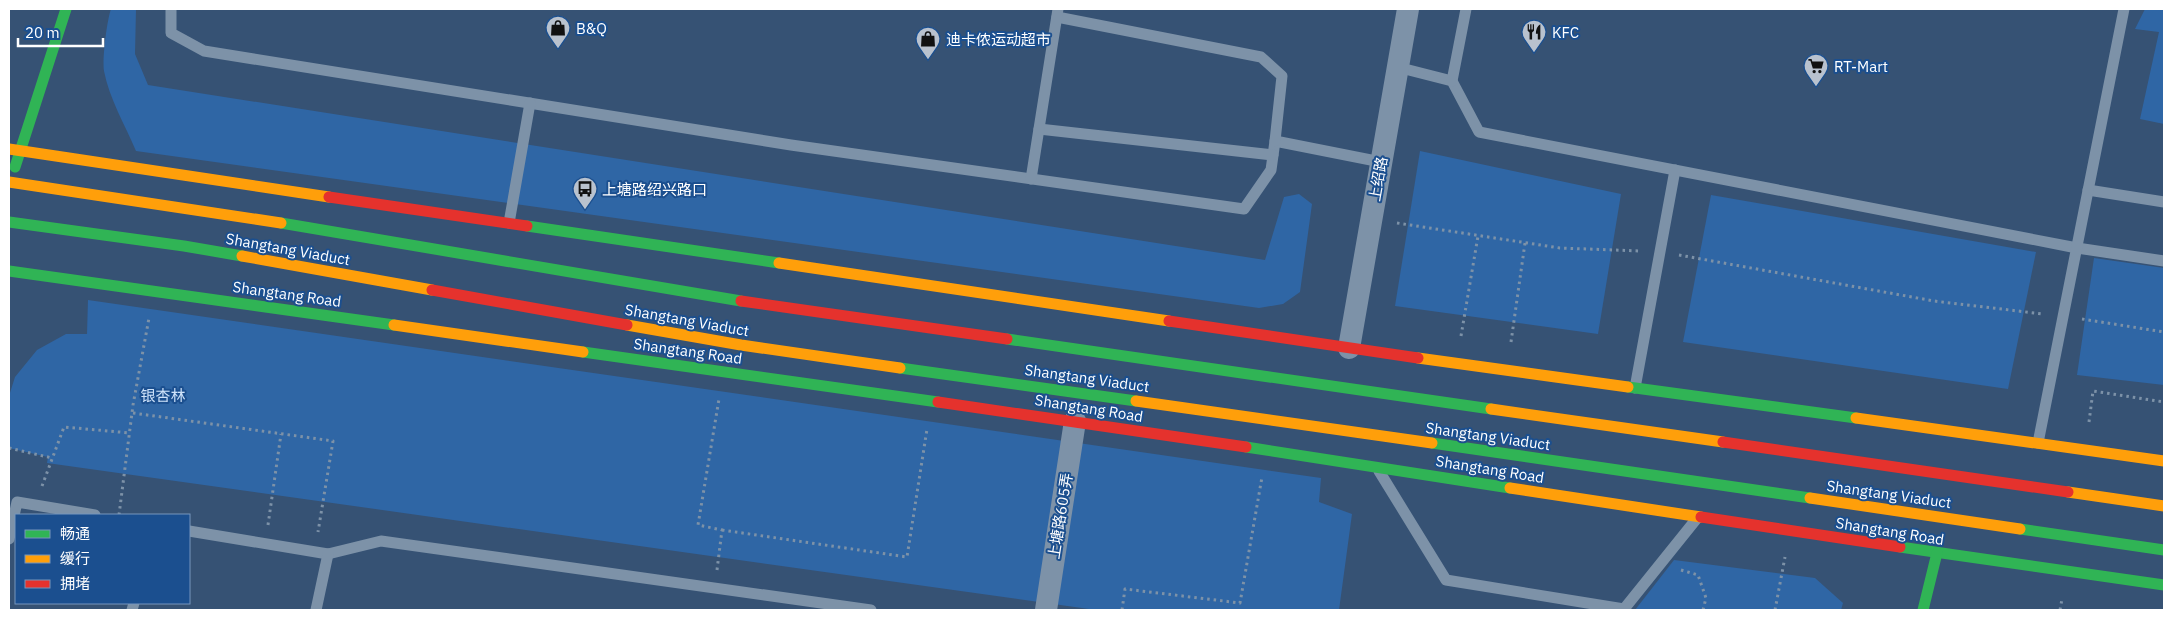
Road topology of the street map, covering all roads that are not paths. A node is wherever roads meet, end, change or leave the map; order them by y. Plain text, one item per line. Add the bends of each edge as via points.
1 (66, 9) edge
2 (171, 9) edge
3 (1408, 9) edge
4 (1466, 9) edge
5 (2124, 9) edge
6 (1057, 13) edge
7 (1397, 67) junction
8 (1452, 81) junction
9 (530, 104) junction
10 (1039, 129) junction
11 (1275, 141) junction
12 (14, 149) edge
13 (1273, 155) junction
14 (1381, 162) junction
15 (1675, 170) junction
16 (1031, 179) junction
17 (9, 182) edge
18 (9, 189) edge
19 (2088, 190) junction
20 (2164, 202) edge
21 (9, 222) edge
22 (509, 223) junction
23 (2077, 248) junction
24 (2164, 261) edge
25 (9, 270) edge
26 (1349, 348) junction
27 (1635, 388) junction
28 (1075, 421) junction
29 (2038, 443) junction
30 (2164, 461) edge
31 (1376, 467) junction
32 (2164, 506) edge
33 (89, 514) edge
34 (1699, 517) junction
35 (190, 531) edge
36 (9, 539) edge
37 (2164, 550) edge
38 (1937, 553) junction
39 (328, 554) junction
40 (2164, 585) edge
41 (316, 610) edge
42 (871, 610) edge
43 (1046, 610) edge
44 (1923, 610) edge

1 - 12 main road
2 - 9 lane via 172,33 204,51
3 - 7 street, 上绍路
4 - 8 lane
5 - 19 lane
6 - 10 lane
6 - 11 lane via 1261,57 1282,76
7 - 8 lane
7 - 14 street, 上绍路
8 - 15 lane via 1479,132
9 - 16 lane
9 - 22 lane
10 - 13 lane
10 - 16 lane
11 - 13 lane
11 - 14 lane
12 - 18 main road
12 - 22 main road
13 - 16 lane via 1271,170 1244,209
14 - 26 street, 上绍路
15 - 23 lane
15 - 27 lane
17 - 32 main road, Shangtang Viaduct via 190,208 749,302
19 - 20 lane
19 - 23 lane
21 - 37 main road, Shangtang Viaduct via 184,246 741,346
22 - 26 main road
23 - 24 lane
23 - 29 lane
25 - 28 main road, Shangtang Road
26 - 27 main road
27 - 29 main road
28 - 31 main road, Shangtang Road
28 - 43 street, 上塘路605弄
29 - 30 main road
31 - 34 main road, Shangtang Road
31 - 34 lane via 1446,580 1624,609
33 - 36 lane via 17,502
34 - 38 main road, Shangtang Road
35 - 39 lane
38 - 40 main road, Shangtang Road
38 - 44 main road
39 - 41 lane
39 - 42 lane via 381,540

